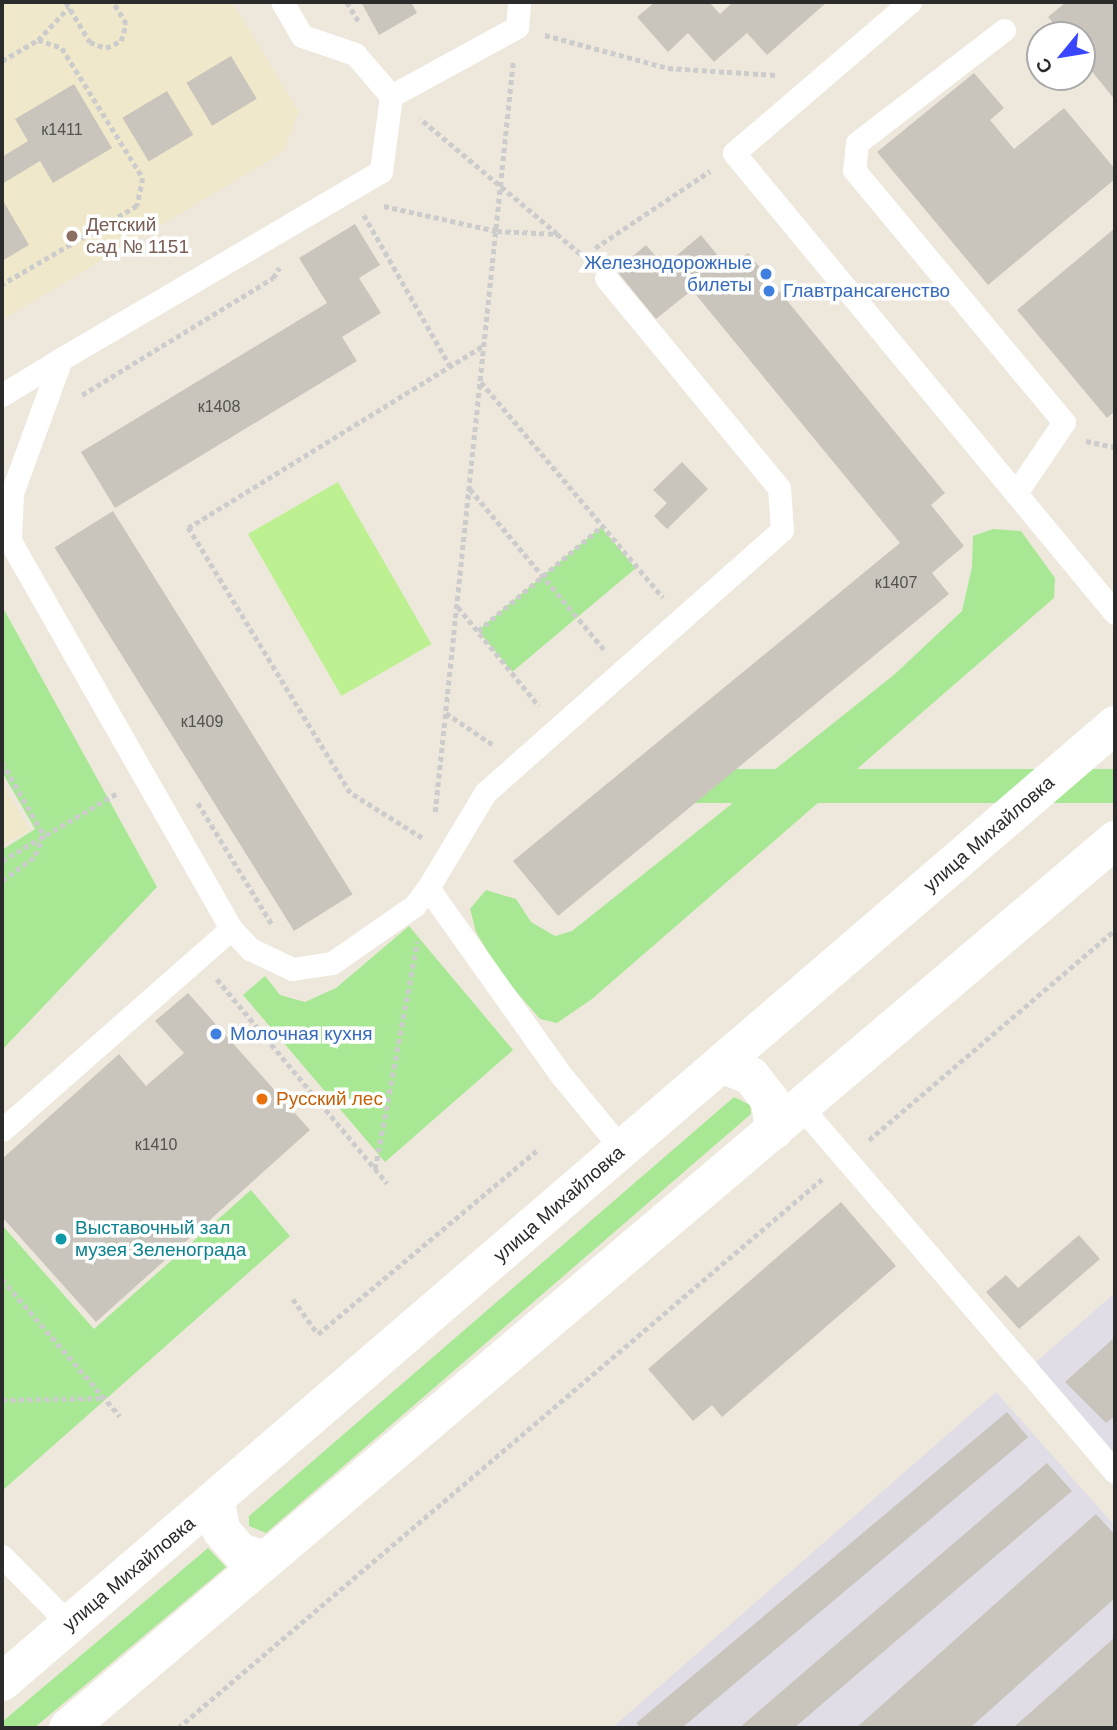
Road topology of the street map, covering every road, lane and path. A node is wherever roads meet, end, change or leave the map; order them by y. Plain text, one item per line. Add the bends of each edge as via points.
1 (113, 2) edge
2 (282, 2) edge
3 (519, 2) edge
4 (910, 2) edge
5 (67, 4) edge
6 (517, 27) junction
7 (1004, 30) dead end
8 (38, 40) junction
9 (2, 61) edge
10 (822, 77) junction
11 (391, 96) junction
12 (734, 153) junction
13 (500, 184) junction
14 (376, 204) dead end
15 (369, 207) dead end
16 (362, 211) junction
17 (351, 217) dead end
18 (497, 231) junction
19 (557, 234) junction
20 (583, 256) junction
21 (282, 261) dead end
22 (606, 278) joint
23 (2, 285) edge
24 (485, 345) junction
25 (61, 359) junction
26 (450, 366) junction
27 (481, 382) junction
28 (2, 395) edge
29 (77, 407) dead end
30 (470, 488) junction
31 (1016, 493) junction
32 (601, 527) junction
33 (544, 575) junction
34 (457, 607) junction
35 (1115, 613) edge
36 (682, 618) junction
37 (478, 631) junction
38 (622, 671) junction
39 (446, 713) junction
40 (1115, 725) edge
41 (557, 729) junction
42 (2, 762) edge
43 (519, 762) junction
44 (142, 778) junction
45 (196, 799) dead end
46 (435, 818) dead end
47 (44, 835) junction
48 (1115, 840) edge
49 (2, 861) edge
50 (2, 881) edge
51 (428, 888) junction
52 (275, 928) dead end
53 (230, 929) junction
54 (1115, 930) edge
55 (198, 957) junction
56 (723, 1065) junction
57 (788, 1119) junction
58 (2, 1130) edge
59 (622, 1149) junction
60 (536, 1151) dead end
61 (845, 1160) junction
62 (375, 1168) junction
63 (387, 1183) dead end
64 (2, 1279) edge
65 (293, 1299) dead end
66 (104, 1398) junction
67 (2, 1400) edge
68 (120, 1416) dead end
69 (1115, 1472) edge
70 (216, 1502) junction
71 (2, 1556) edge
72 (265, 1560) junction
73 (69, 1624) junction
74 (2, 1682) edge
75 (68, 1728) edge
76 (178, 1728) edge

1 - 5 path via 126,24 121,41 107,48 90,42
2 - 11 lane via 302,36 355,54
3 - 6 lane
4 - 10 lane
5 - 8 path
6 - 10 path via 668,68
6 - 11 lane
6 - 13 path
7 - 31 lane via 857,143 854,170 1064,422
8 - 9 path
8 - 23 path via 62,48 143,178 137,206
10 - 12 lane
11 - 13 path
11 - 25 lane via 381,171
12 - 20 path via 643,220
12 - 31 lane
13 - 18 path
13 - 19 path
14 - 18 path
15 - 16 path
16 - 17 path
16 - 26 path
18 - 19 path
18 - 24 path
19 - 20 path
20 - 22 path
21 - 29 path via 273,278 82,394
22 - 36 lane via 779,488 782,530
24 - 26 path
24 - 27 path
25 - 28 lane
25 - 44 lane via 12,493 10,541
26 - 51 path via 188,527 351,793 432,845
27 - 30 path
27 - 32 path
30 - 33 path
30 - 34 path
31 - 35 lane
32 - 33 path
32 - 36 path
33 - 37 path
33 - 38 path
34 - 37 path
34 - 39 path
36 - 38 lane
37 - 41 path
38 - 41 lane
39 - 43 path
39 - 46 path
40 - 56 main road, улица Михайловка
41 - 43 lane
42 - 47 path
43 - 51 lane via 485,793
44 - 47 path
44 - 53 lane
45 - 52 path
47 - 49 path
47 - 50 path via 34,858
48 - 57 main road
51 - 53 lane via 414,906 332,963 292,969 250,949
51 - 59 lane via 561,1075
51 - 62 path
53 - 55 lane
54 - 61 path
55 - 58 lane
55 - 62 path
56 - 57 main road via 751,1076
56 - 59 main road, улица Михайловка
57 - 61 lane
57 - 72 main road
59 - 70 main road, улица Михайловка
60 - 65 path via 318,1334
61 - 69 lane
61 - 76 path
62 - 63 path
64 - 66 path
66 - 67 path
66 - 68 path
70 - 72 main road via 221,1530 240,1552
70 - 73 main road, улица Михайловка
71 - 73 lane
72 - 75 main road
73 - 74 main road, улица Михайловка

